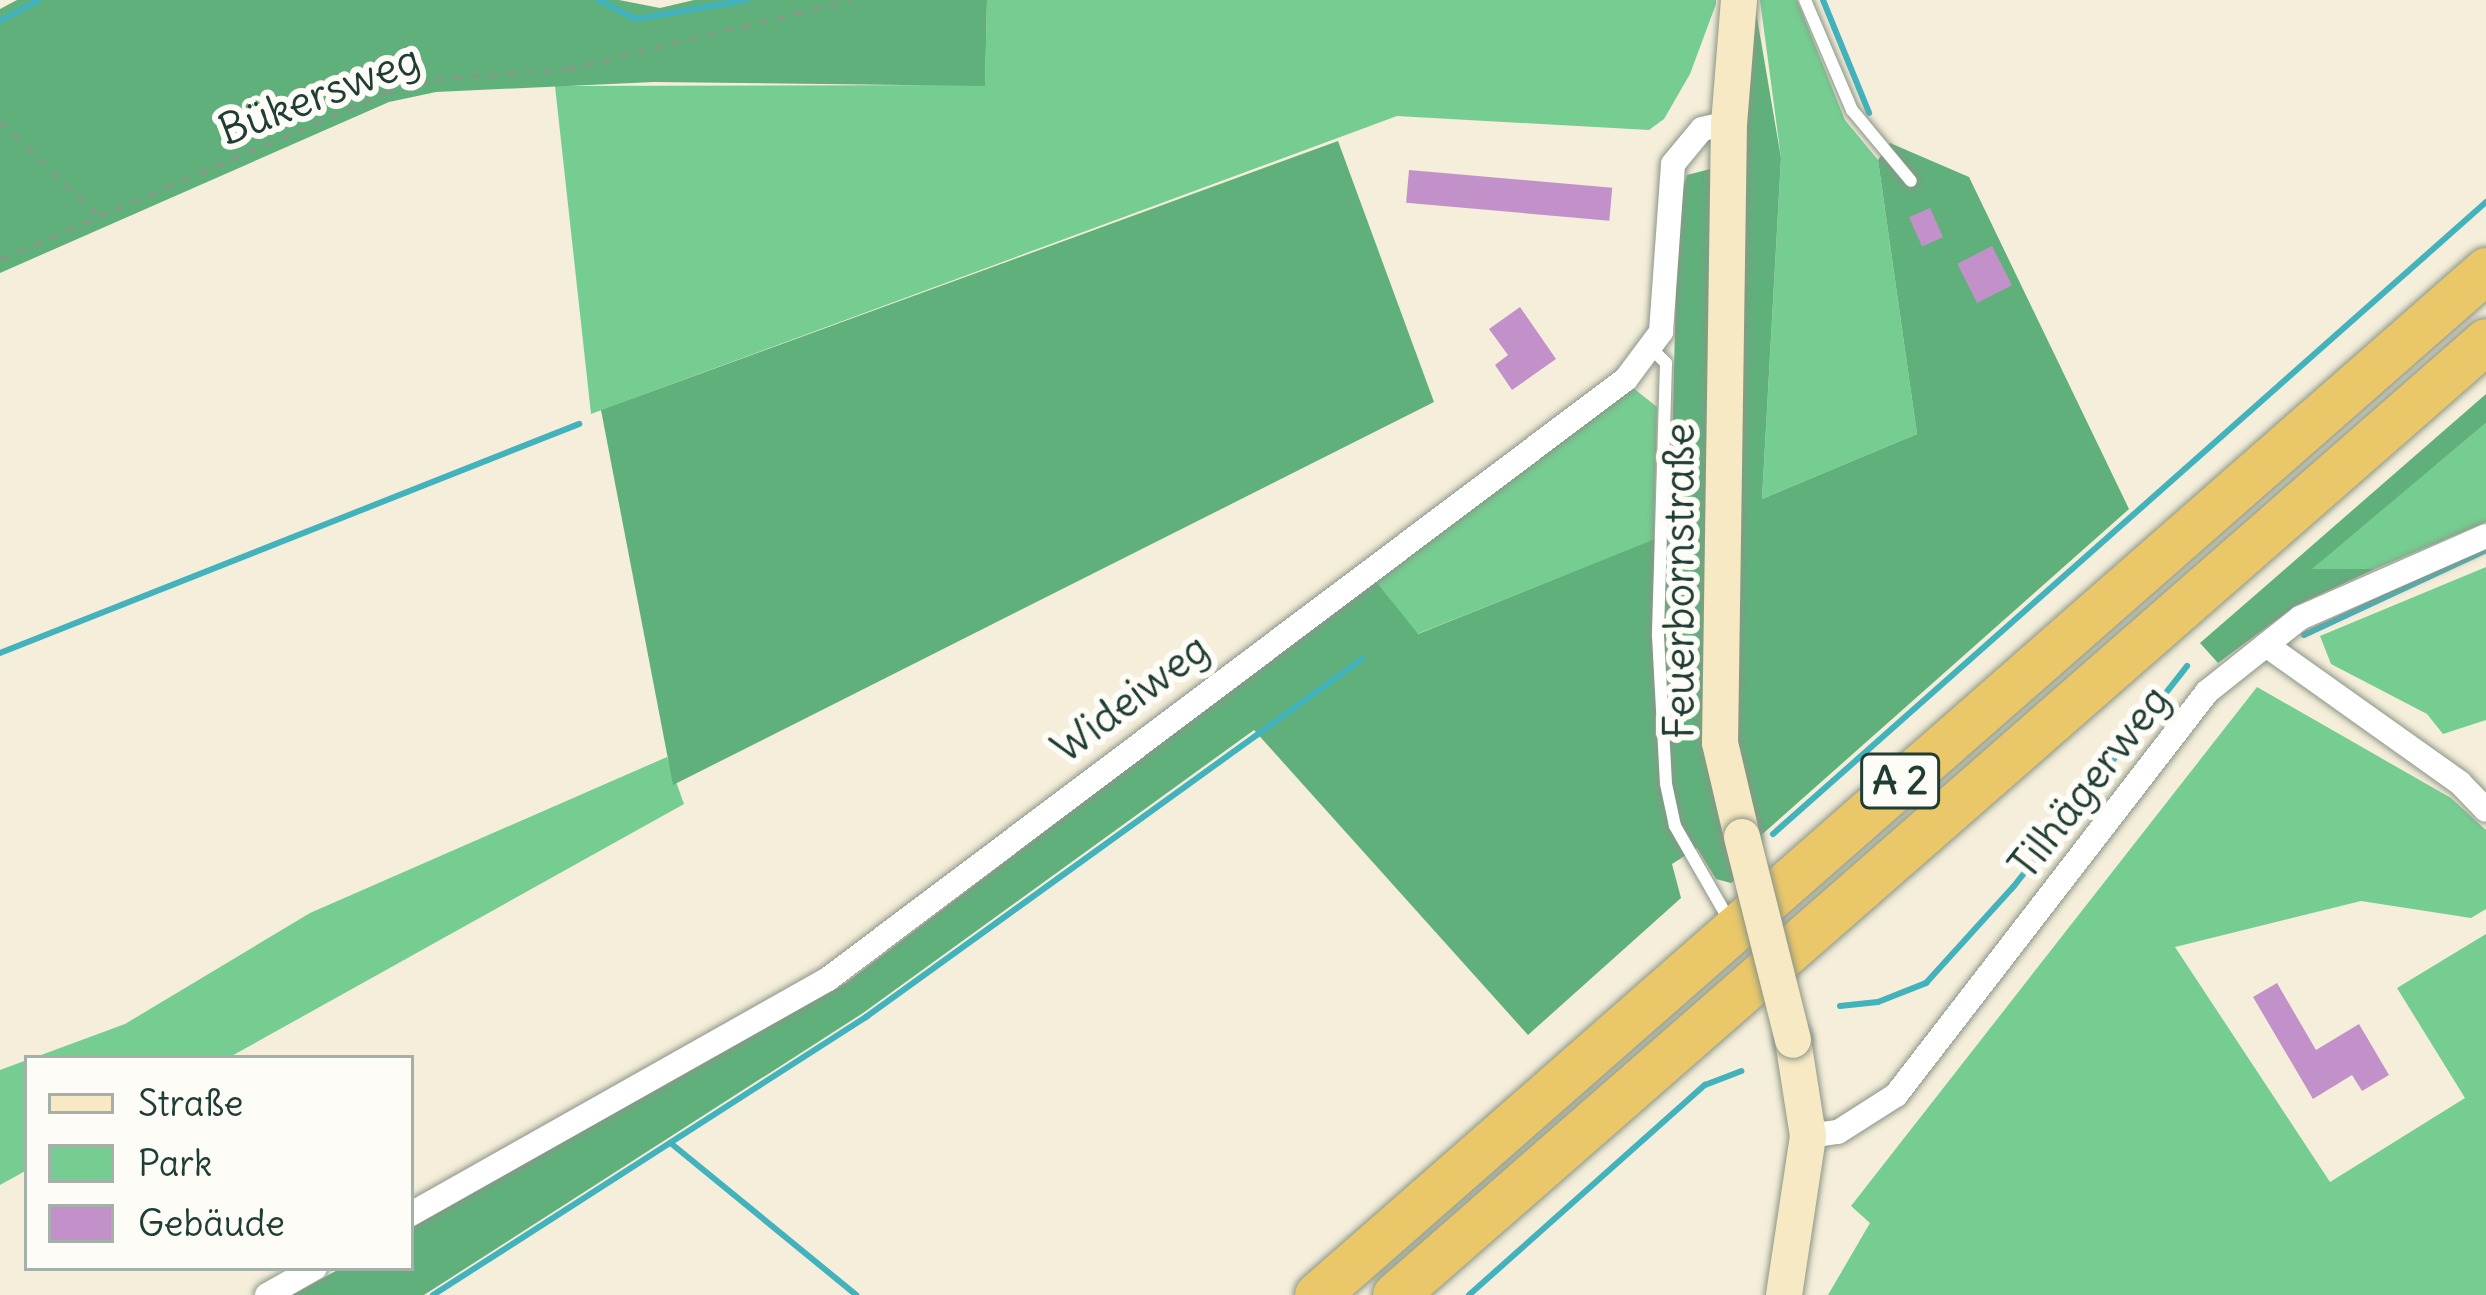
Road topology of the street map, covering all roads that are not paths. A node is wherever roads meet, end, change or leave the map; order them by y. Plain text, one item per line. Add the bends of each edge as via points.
1 (1739, 0) edge
2 (1805, 0) edge
3 (1729, 123) junction
4 (1911, 181) dead end
5 (2486, 270) edge
6 (2486, 341) edge
7 (1652, 349) junction
8 (2486, 536) edge
9 (2266, 645) junction
10 (2486, 810) edge
11 (1733, 927) junction
12 (1808, 1136) junction
13 (414, 1212) edge
14 (310, 1271) edge
15 (267, 1295) edge
16 (1317, 1295) edge
17 (1395, 1295) edge
18 (1784, 1295) edge

1 - 3 street, Feuerbornstraße
2 - 4 lane via 1852,110
3 - 7 street via 1702,129 1673,164 1667,293
3 - 12 street, Feuerbornstraße, bridge via 1720,743 1793,1040
5 - 11 highway, A 2
6 - 17 highway, A 2
7 - 11 lane via 1666,363 1658,636 1666,784 1675,826
7 - 13 street, Wideiweg via 1626,380 1366,567 828,979
8 - 9 street, Tilhägerweg via 2300,618
9 - 10 street via 2460,782
9 - 12 street, Tilhägerweg via 2207,692 1896,1096 1838,1132
11 - 16 highway, A 2
12 - 18 street, Feuerbornstraße
14 - 15 street

